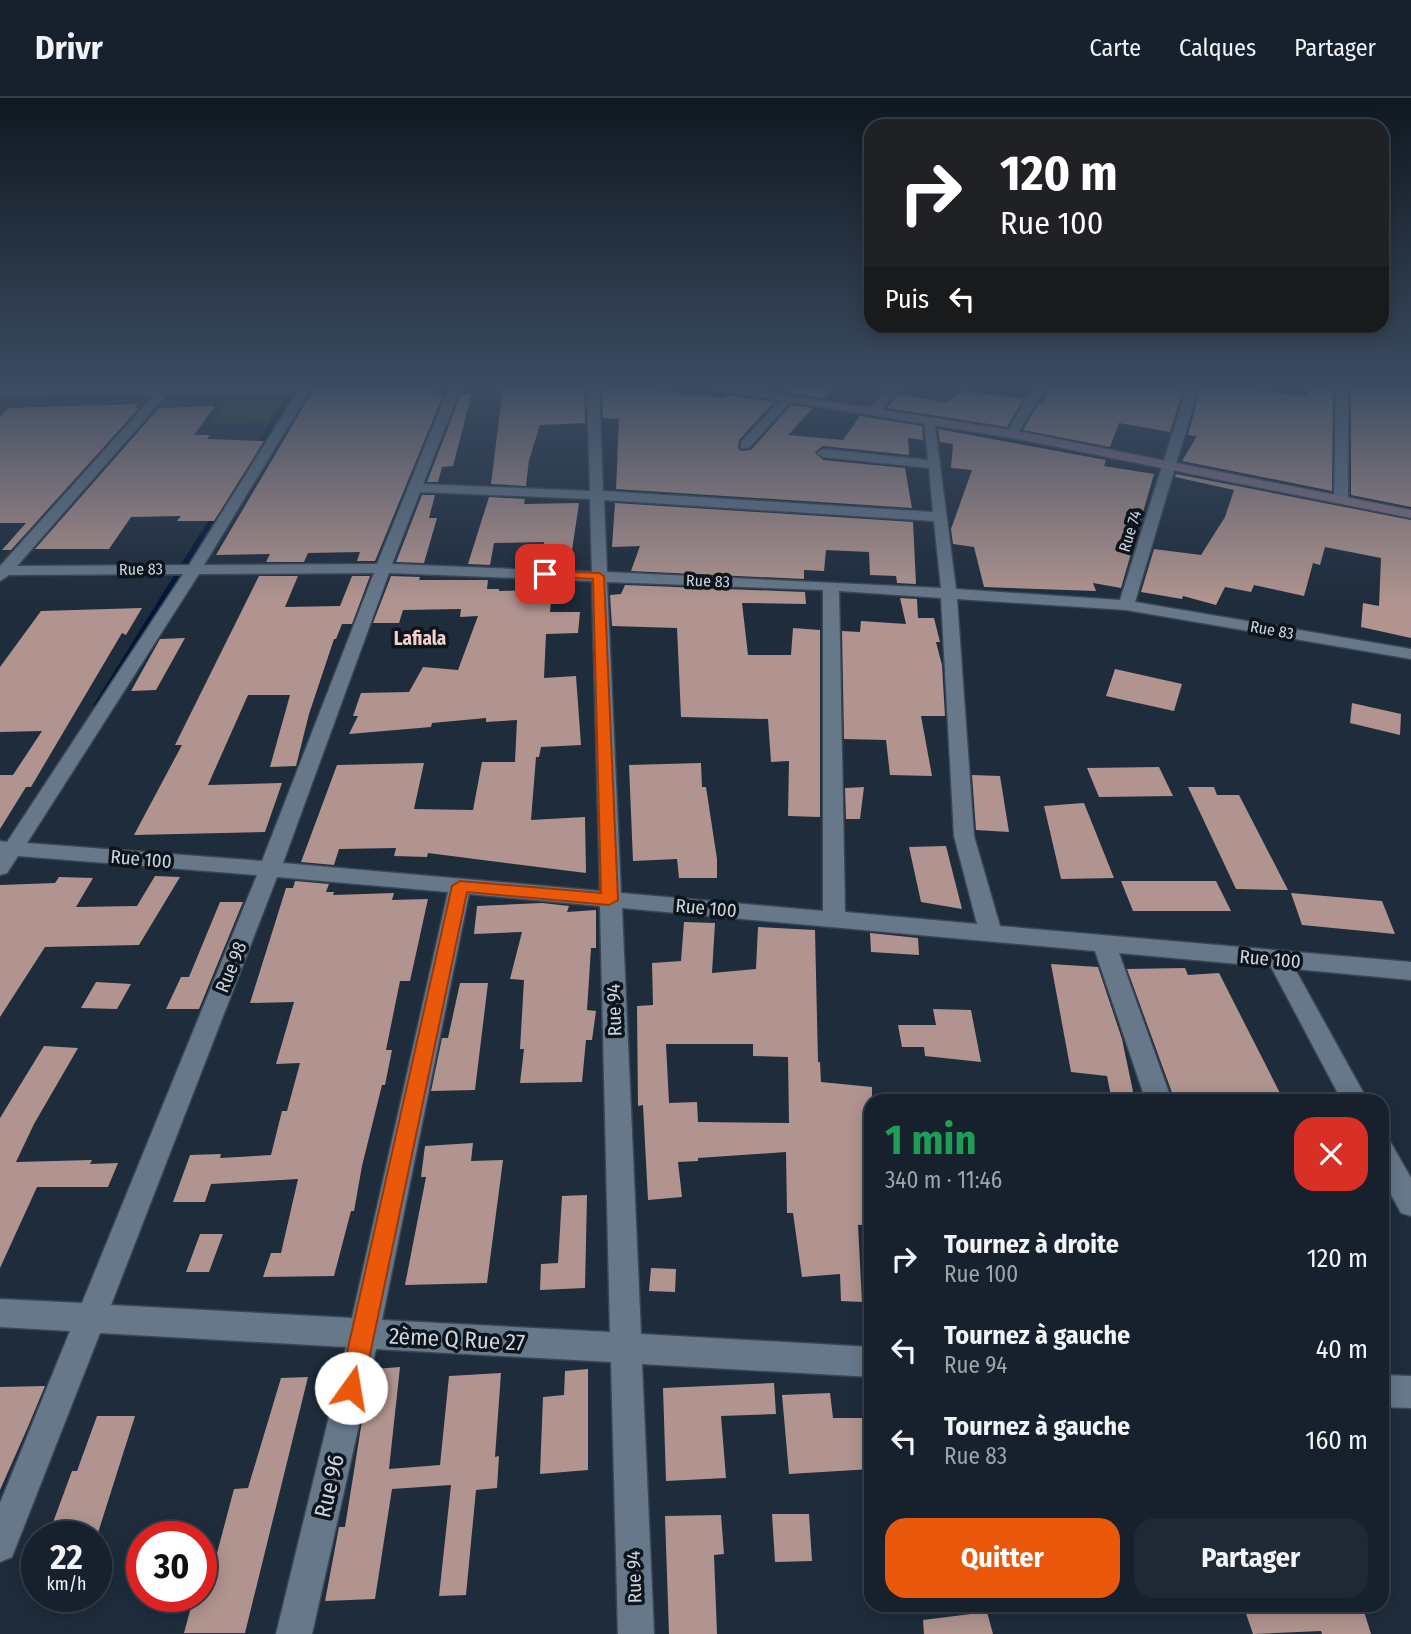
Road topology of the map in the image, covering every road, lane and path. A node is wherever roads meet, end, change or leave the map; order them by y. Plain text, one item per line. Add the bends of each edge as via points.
1 (102, 459) edge
2 (262, 459) edge
3 (427, 459) edge
4 (595, 459) edge
5 (872, 459) edge
6 (934, 459) edge
7 (1141, 459) edge
8 (1171, 459) edge
9 (1341, 459) edge
10 (1169, 464) junction
11 (935, 466) junction
12 (415, 488) junction
13 (596, 495) junction
14 (1341, 499) junction
15 (1411, 514) edge
16 (941, 517) junction
17 (195, 568) junction
18 (383, 568) junction
19 (1, 573) edge
20 (599, 576) junction
21 (831, 586) junction
22 (950, 593) junction
23 (1126, 605) junction
24 (1411, 654) edge
25 (7, 848) edge
26 (0, 868) edge
27 (270, 869) junction
28 (460, 886) junction
29 (609, 900) junction
30 (834, 919) junction
31 (991, 934) junction
32 (1104, 943) junction
33 (1278, 960) junction
34 (1411, 971) edge
35 (1157, 1094) edge
36 (1351, 1094) edge
37 (1389, 1165) edge
38 (1411, 1204) edge
39 (0, 1313) edge
40 (91, 1318) junction
41 (364, 1334) junction
42 (628, 1348) junction
43 (864, 1362) edge
44 (1389, 1391) edge
45 (1411, 1392) edge
46 (0, 1545) edge
47 (294, 1634) edge
48 (636, 1634) edge

1 - 19 street
2 - 17 street
3 - 12 street, Rue 98
4 - 13 street, Rue 94
5 - 11 street
6 - 11 street
7 - 10 street
8 - 10 street, Rue 74
9 - 14 street
10 - 14 street
10 - 23 street, Rue 74
11 - 16 street
12 - 13 street
12 - 18 street, Rue 98
13 - 16 street
13 - 20 street, Rue 94
14 - 15 street
16 - 22 street
17 - 18 street, Rue 83
17 - 19 street, Rue 83
17 - 25 street
18 - 20 street, Rue 83
18 - 27 street, Rue 98
20 - 21 street, Rue 83
20 - 29 street, Rue 94
21 - 22 street, Rue 83
21 - 30 street
22 - 23 street, Rue 83
22 - 31 street via 964,836
23 - 24 street, Rue 83
25 - 26 street
25 - 27 street, Rue 100
27 - 28 street, Rue 100
27 - 40 street, Rue 98
28 - 29 street, Rue 100
28 - 41 street, Rue 96
29 - 30 street, Rue 100
29 - 42 street, Rue 94
30 - 31 street, Rue 100
31 - 32 street, Rue 100
32 - 33 street, Rue 100
32 - 35 street
33 - 34 street, Rue 100
33 - 36 street
37 - 38 street
39 - 40 street, 2ème Q Rue 27
40 - 41 street, 2ème Q Rue 27
40 - 46 street, Rue 98
41 - 42 street, 2ème Q Rue 27
41 - 47 street, Rue 96
42 - 43 street, 2ème Q Rue 27
42 - 48 street, Rue 94
44 - 45 street

